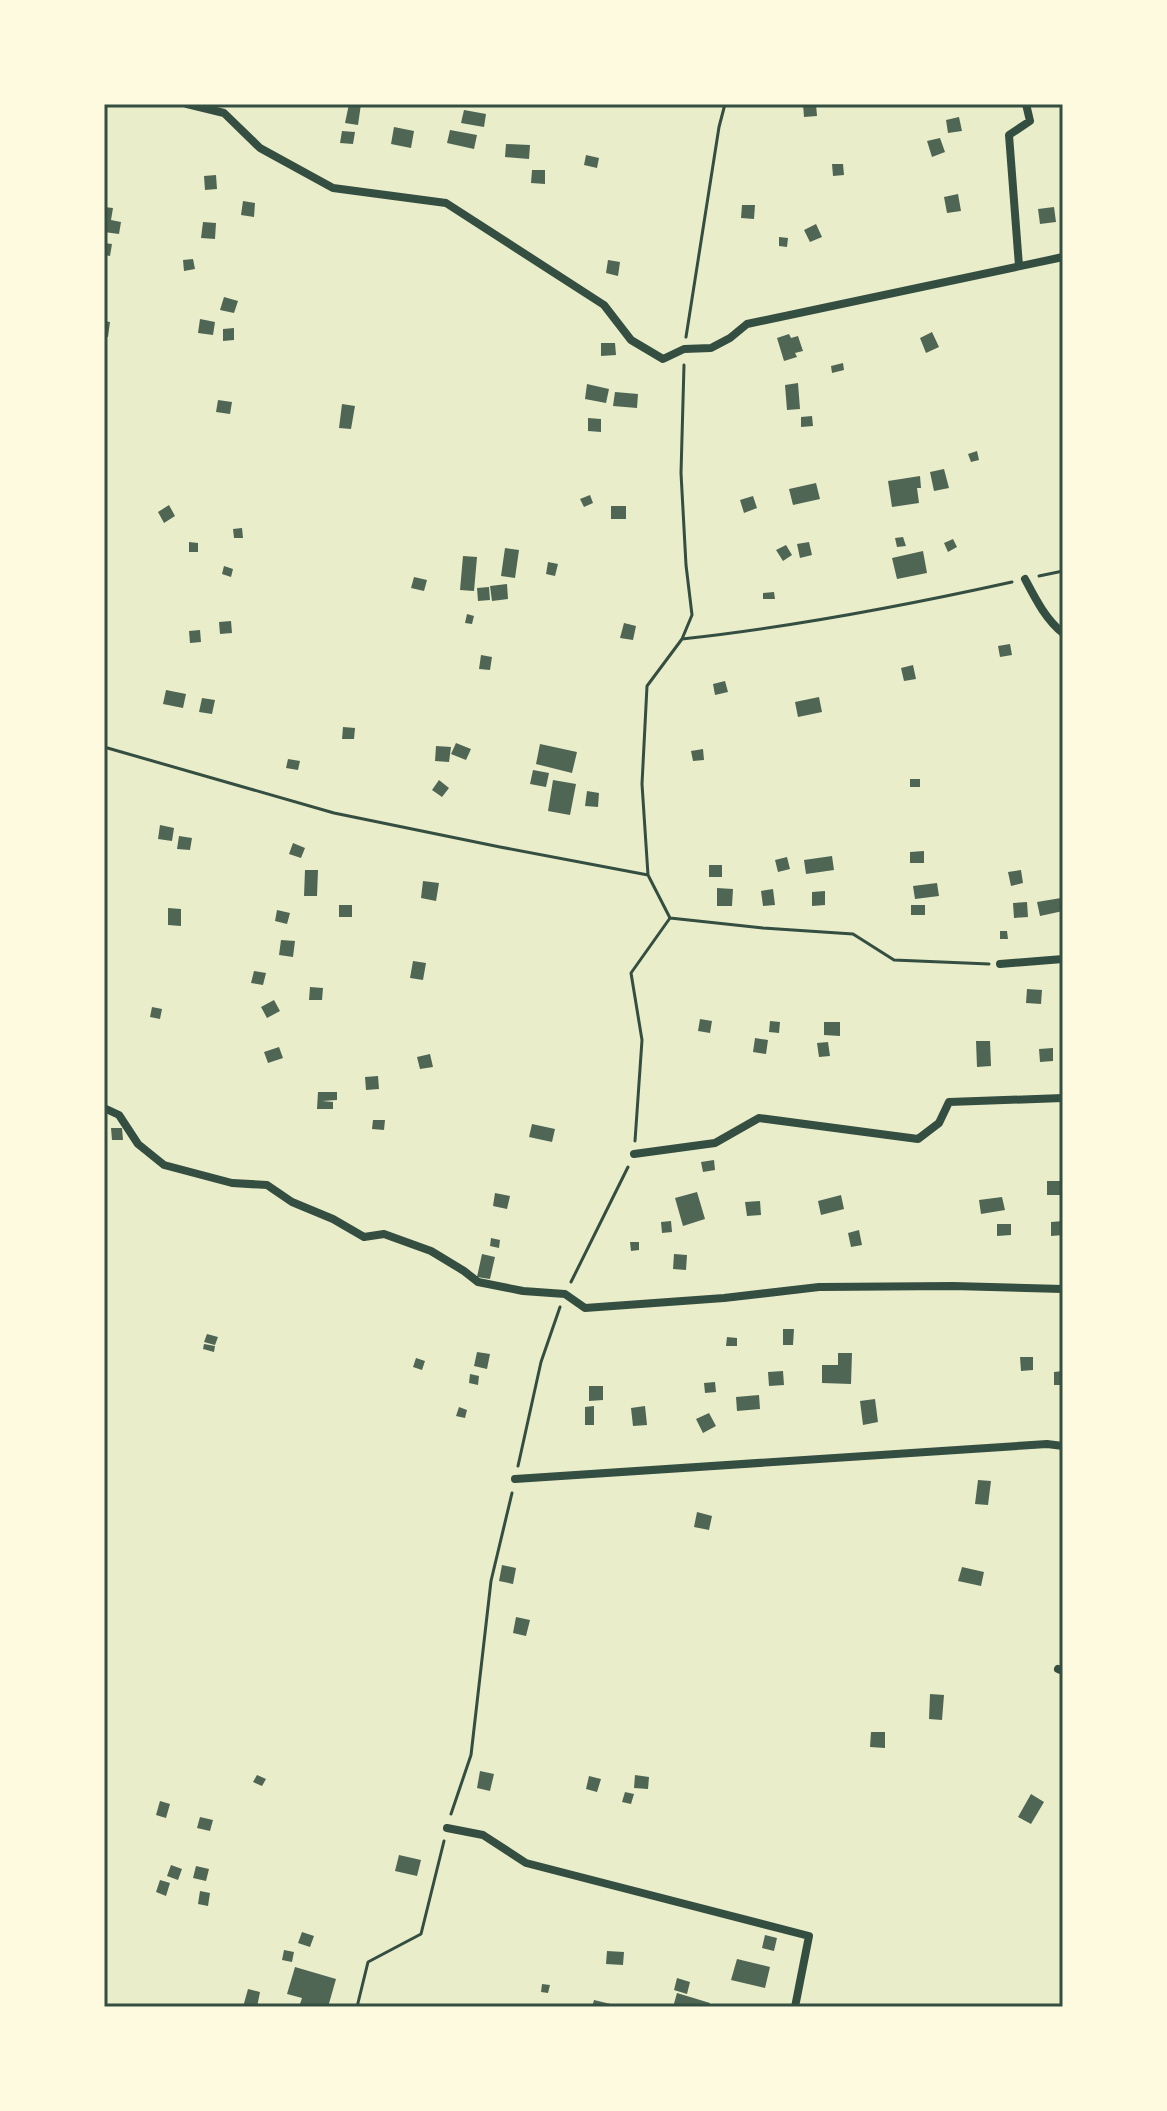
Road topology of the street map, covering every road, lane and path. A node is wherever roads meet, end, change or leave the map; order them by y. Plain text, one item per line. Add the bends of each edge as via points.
1 (187, 104) edge
2 (725, 104) edge
3 (1026, 104) edge
4 (1063, 257) edge
5 (1019, 266) junction
6 (684, 349) junction
7 (1063, 571) edge
8 (1025, 579) junction
9 (1063, 633) edge
10 (682, 639) junction
11 (104, 747) edge
12 (648, 875) junction
13 (670, 918) junction
14 (1063, 959) edge
15 (1000, 964) joint
16 (1063, 1098) edge
17 (104, 1108) edge
18 (634, 1154) junction
19 (1063, 1289) edge
20 (565, 1294) junction
21 (1063, 1446) edge
22 (515, 1479) junction
23 (447, 1828) junction
24 (357, 2007) edge
25 (795, 2007) edge

1 - 6 street via 224,113 260,148 333,188 446,203 604,305 631,340 663,359
2 - 6 path
3 - 5 street via 1030,121 1009,135
4 - 5 street
5 - 6 street via 747,324 711,348
6 - 10 path via 681,473 692,615
7 - 8 path
8 - 9 street
8 - 10 path via 759,631
10 - 12 path via 647,686 642,784
11 - 12 path via 334,813
12 - 13 path
13 - 15 path via 853,934 894,960
13 - 18 path via 631,973 642,1040
14 - 15 street
16 - 18 street via 949,1102 939,1123 918,1139 759,1118 715,1143
17 - 20 street via 119,1115 138,1144 164,1165 232,1183 267,1185 364,1237 384,1234 431,1251 478,1282
18 - 20 path
19 - 20 street via 819,1287 585,1308
20 - 22 path via 541,1362
21 - 22 street
22 - 23 path via 491,1581 471,1755
23 - 24 path via 421,1934 368,1962
23 - 25 street via 483,1835 526,1863 809,1936

